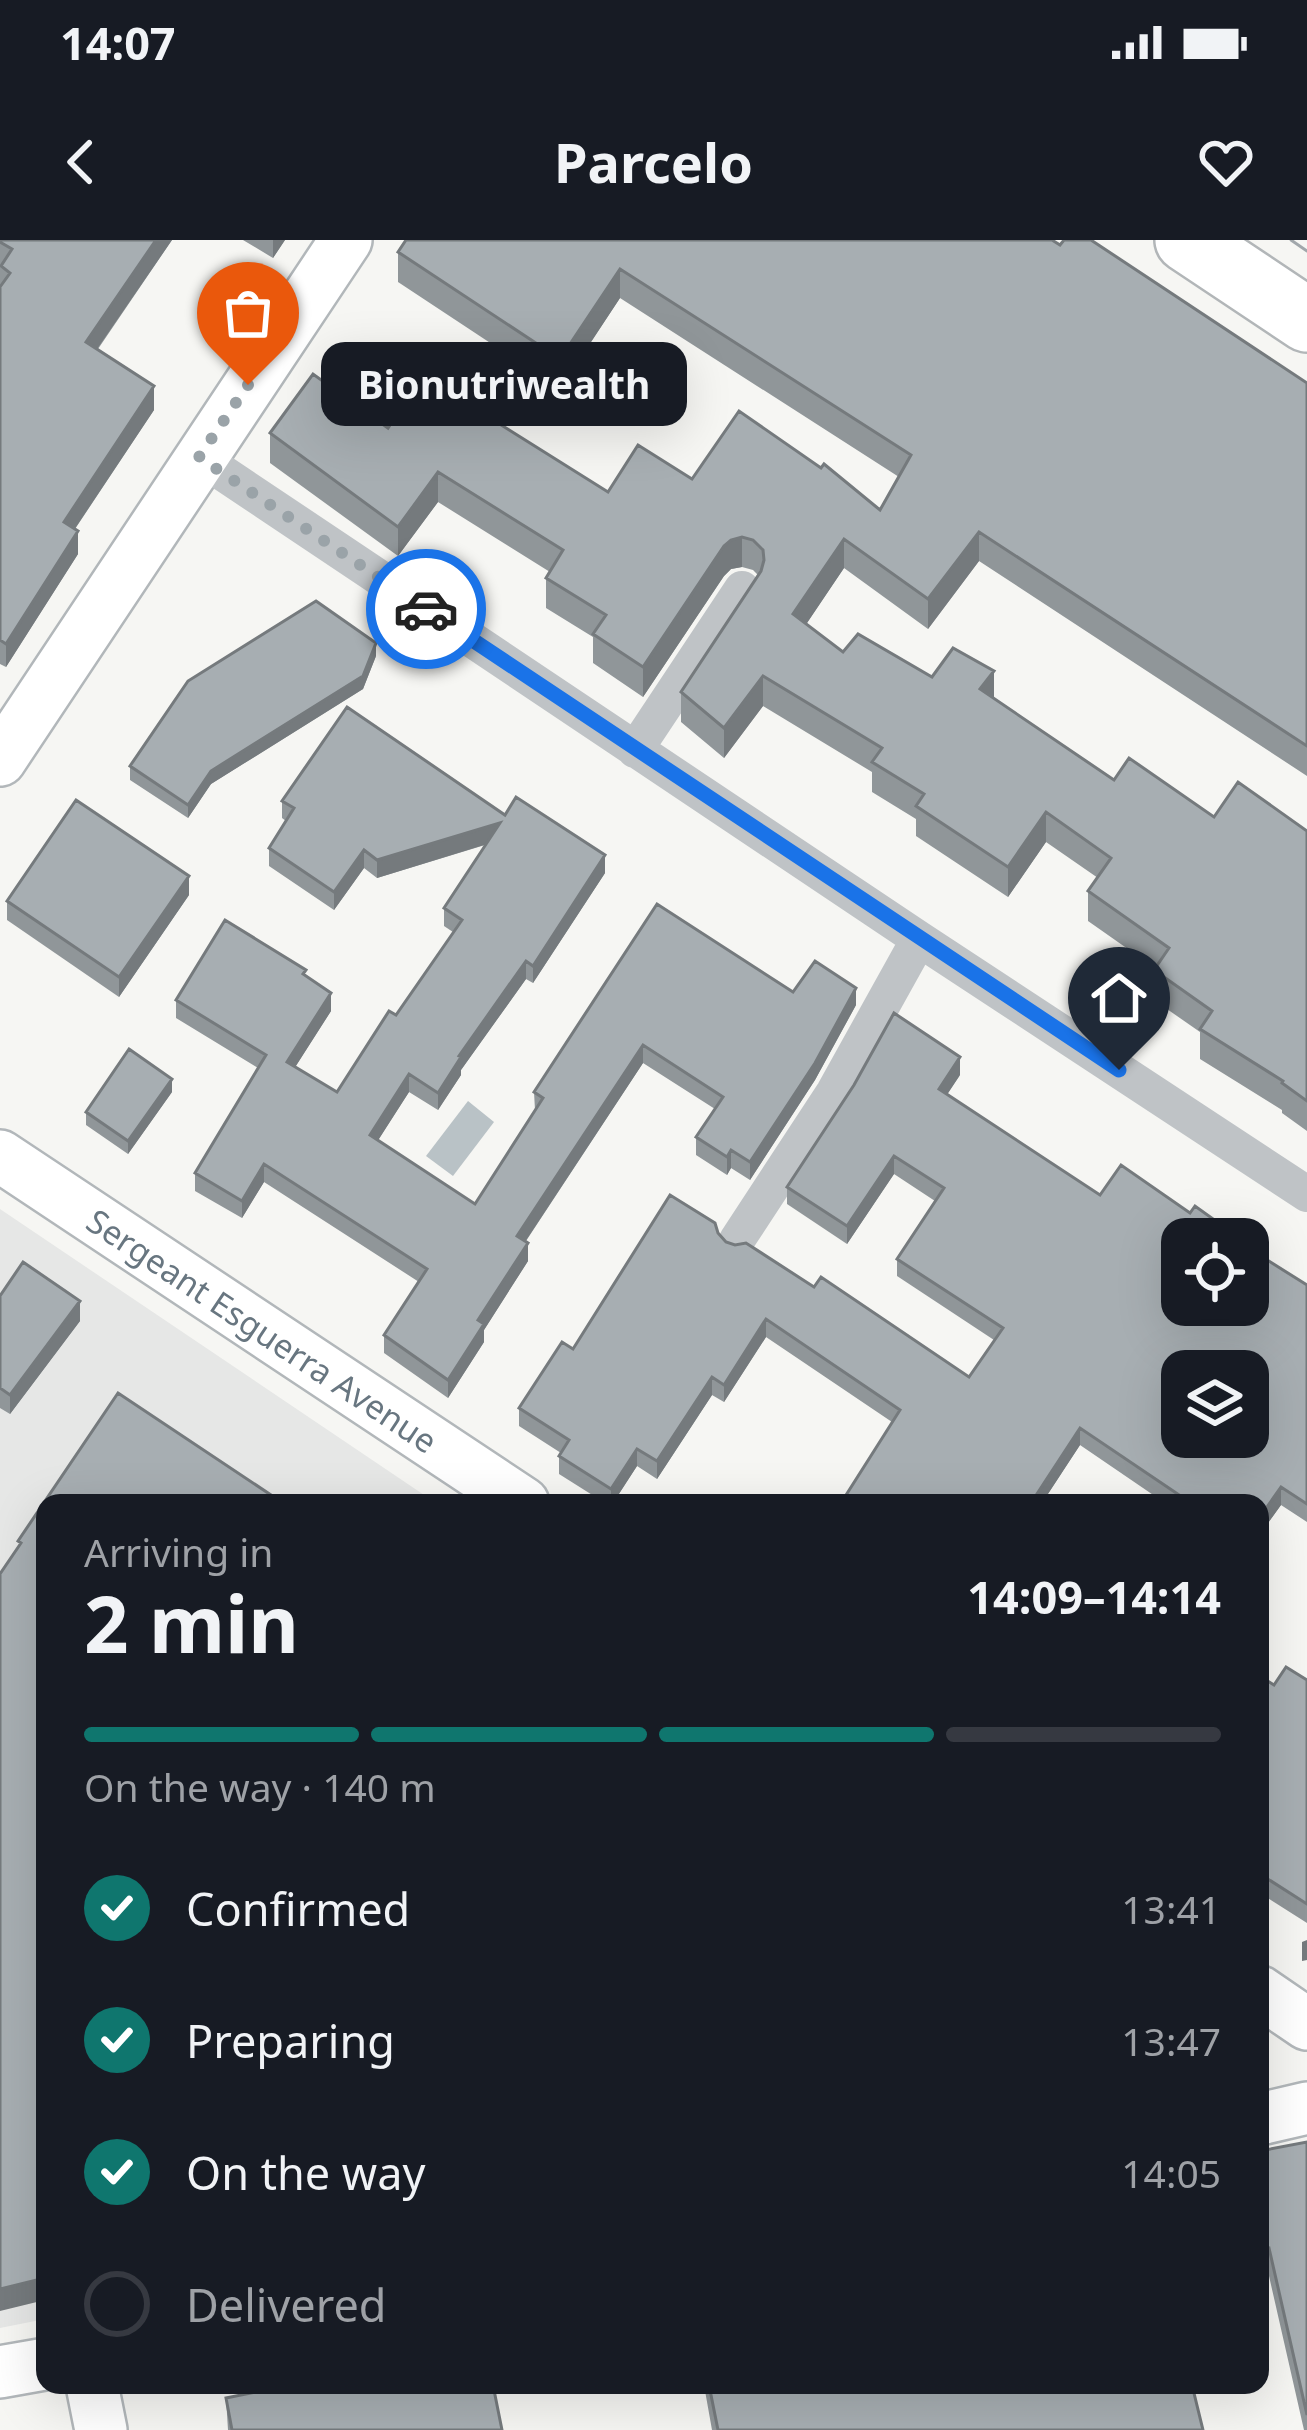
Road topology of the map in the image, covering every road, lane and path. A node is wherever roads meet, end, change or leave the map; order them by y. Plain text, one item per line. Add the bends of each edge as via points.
1 (346, 240) edge
2 (1187, 240) edge
3 (1307, 320) edge
4 (199, 457) junction
5 (742, 590) edge
6 (635, 750) junction
7 (0, 760) edge
8 (920, 939) junction
9 (0, 1156) edge
10 (1307, 1194) edge
11 (737, 1240) edge
12 (509, 1494) edge
13 (1269, 1998) edge
14 (1307, 2024) edge
15 (1307, 2108) edge
16 (1269, 2117) edge
17 (36, 2366) edge
18 (0, 2372) edge
19 (94, 2394) edge
20 (101, 2430) edge

1 - 4 street
2 - 3 highway
4 - 6 street
4 - 7 street
5 - 6 street
6 - 8 street
8 - 10 street
8 - 11 street
9 - 12 street, Sergeant Esguerra Avenue
13 - 14 street
15 - 16 street
17 - 18 street
19 - 20 street

